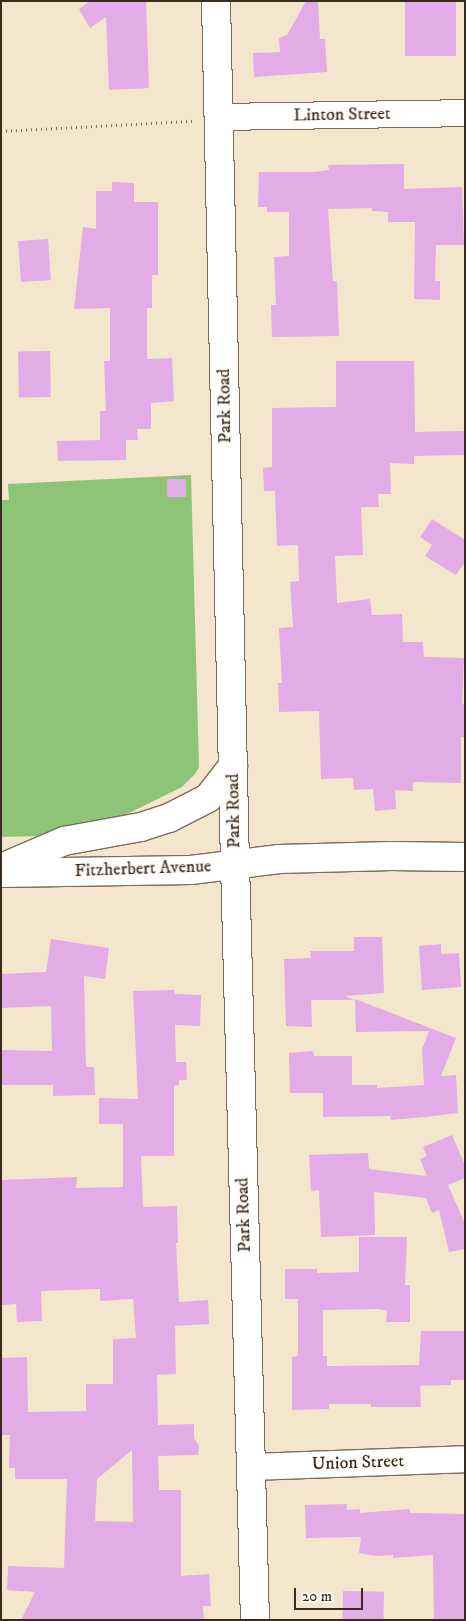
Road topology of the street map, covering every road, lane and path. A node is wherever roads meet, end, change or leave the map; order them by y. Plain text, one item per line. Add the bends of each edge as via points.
1 (216, 1) edge
2 (465, 113) edge
3 (219, 116) junction
4 (1, 131) edge
5 (233, 766) junction
6 (465, 857) edge
7 (235, 863) junction
8 (1, 868) edge
9 (1, 873) edge
10 (465, 1459) edge
11 (251, 1467) junction
12 (255, 1620) edge

1 - 3 main road, Park Road
2 - 3 street, Linton Street
3 - 4 path via 193,121
3 - 5 main road, Park Road
5 - 7 main road, Park Road
5 - 8 main road via 208,798 169,818 141,827 64,841
6 - 7 main road, Fitzherbert Avenue via 391,856
7 - 9 main road, Fitzherbert Avenue via 192,870
7 - 11 main road, Park Road
10 - 11 street, Union Street
11 - 12 main road, Park Road

